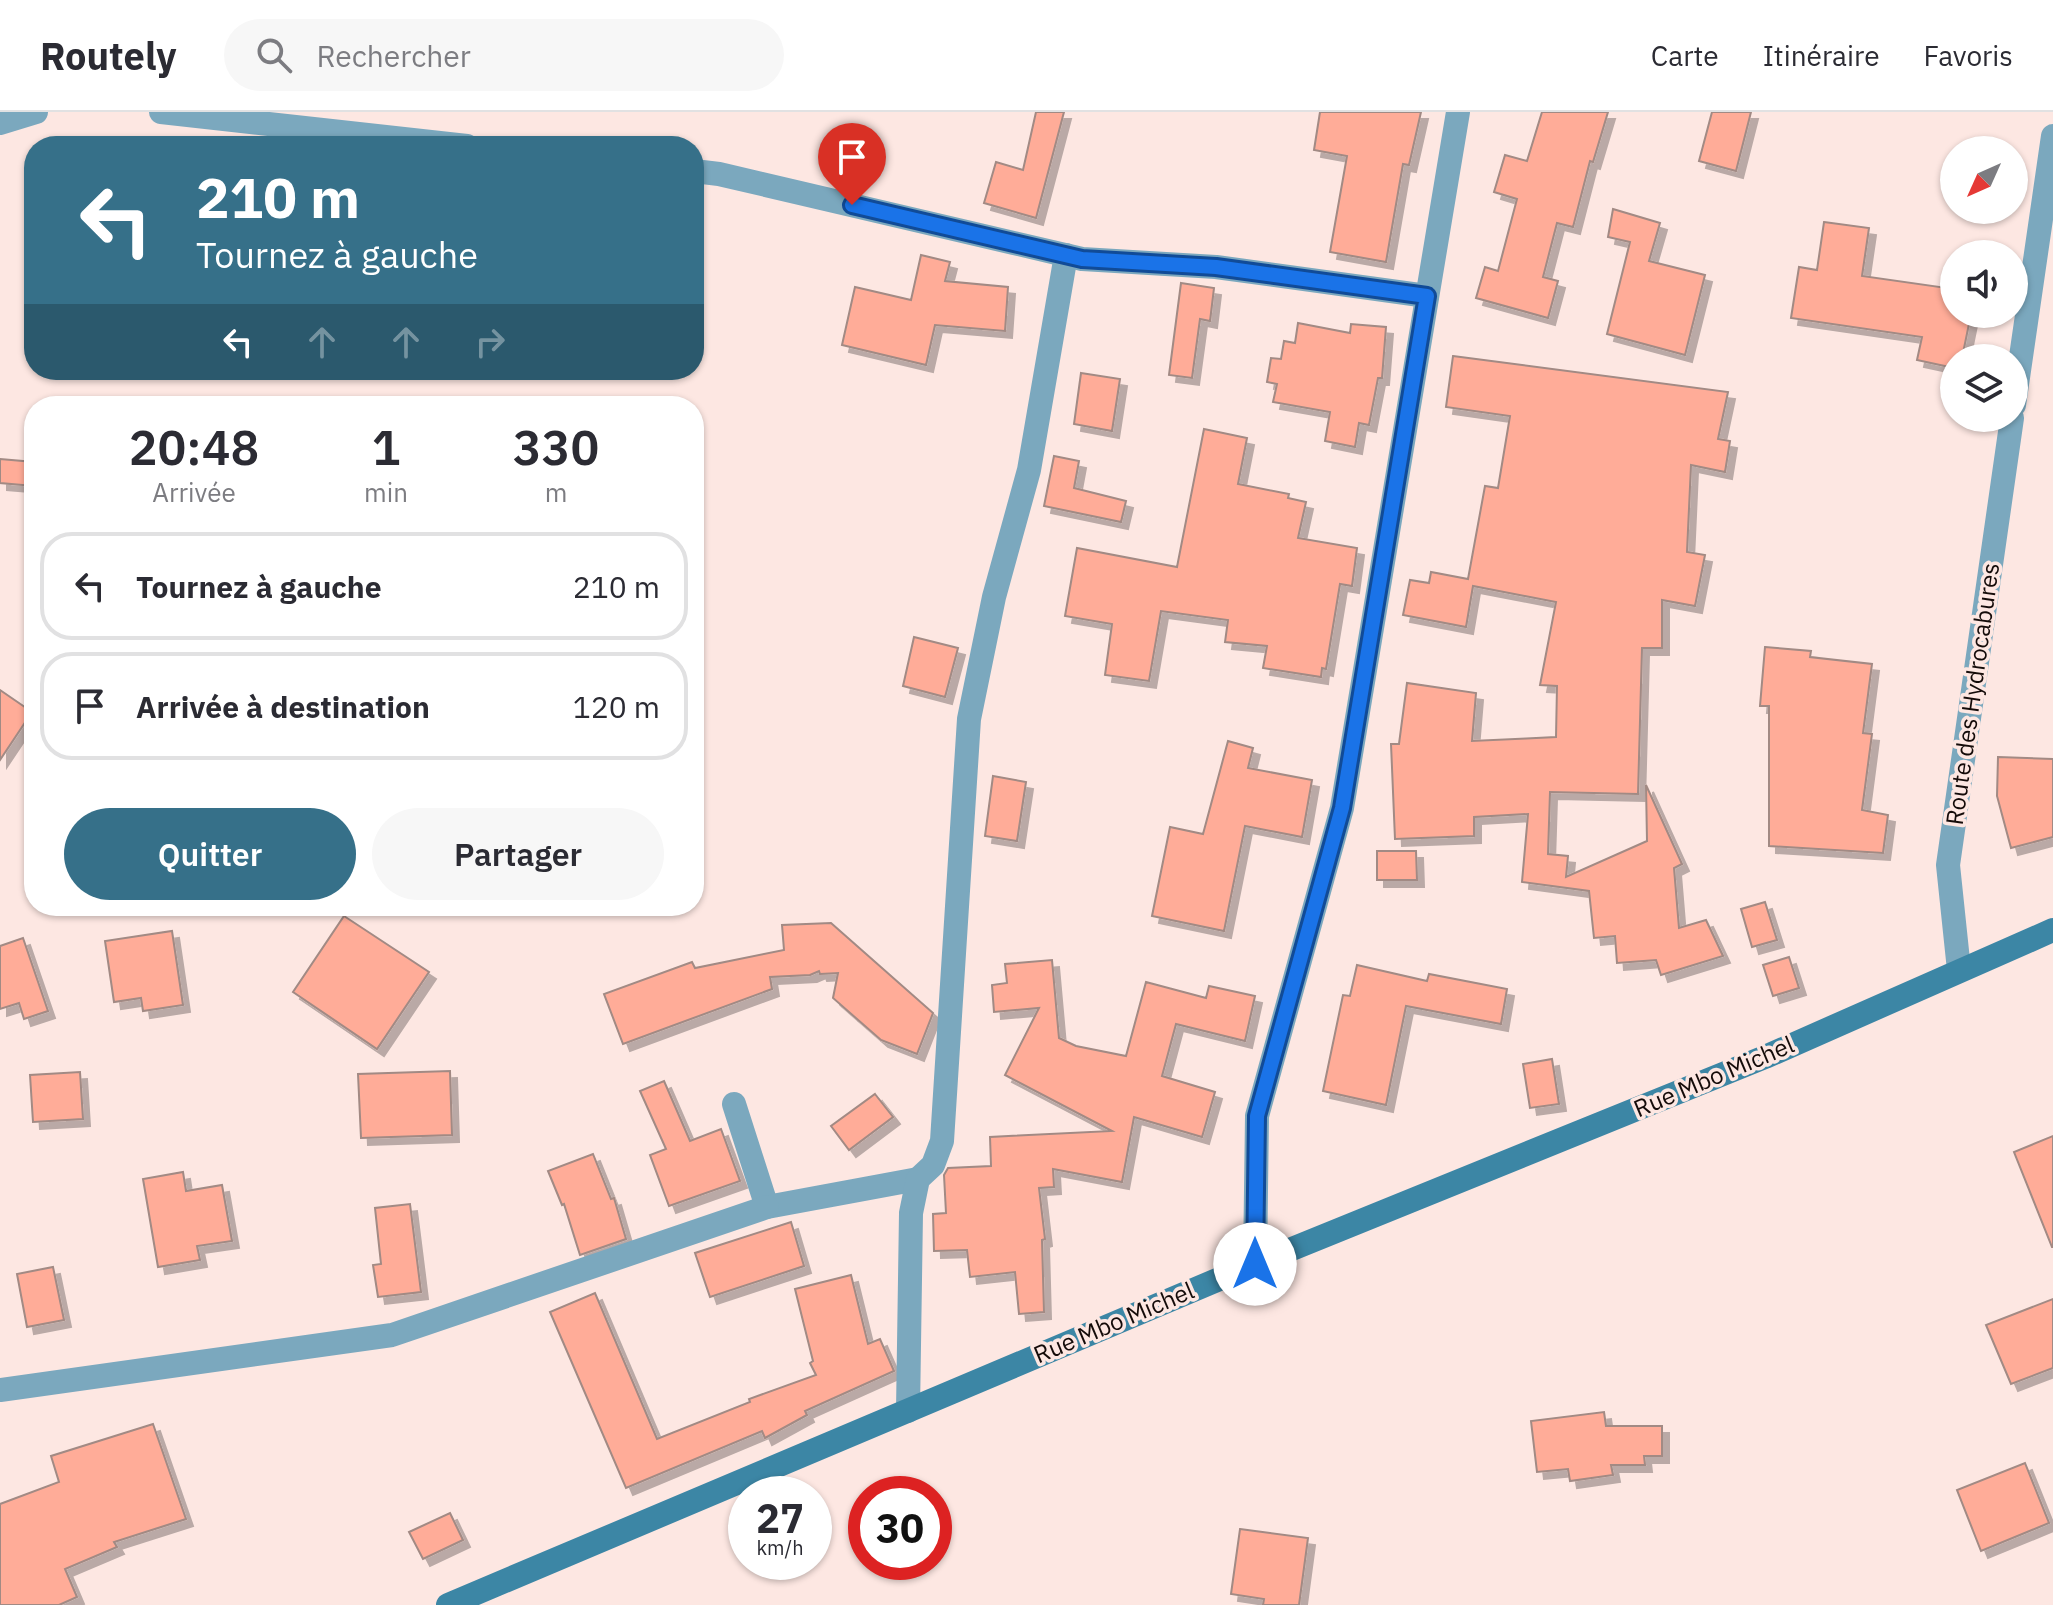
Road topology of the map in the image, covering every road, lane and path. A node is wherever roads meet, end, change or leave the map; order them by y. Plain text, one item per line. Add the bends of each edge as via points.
1 (36, 112) edge
2 (161, 112) edge
3 (1458, 112) edge
4 (0, 123) edge
5 (377, 136) edge
6 (2053, 136) edge
7 (704, 172) edge
8 (1066, 255) junction
9 (1427, 296) junction
10 (2023, 344) edge
11 (2010, 432) edge
12 (2053, 930) edge
13 (1959, 970) junction
14 (734, 1104) dead end
15 (918, 1179) junction
16 (767, 1207) junction
17 (1255, 1264) junction
18 (0, 1390) edge
19 (908, 1411) junction
20 (448, 1605) edge

1 - 4 street
2 - 5 street
3 - 9 street
6 - 10 street
7 - 8 street
8 - 9 street via 1216,267
8 - 15 street via 1029,470 994,597 969,719 942,1141 933,1165
9 - 17 street via 1342,808 1257,1116
11 - 13 street, Route des Hydrocabures via 1948,865
12 - 13 street, Rue Mbo Michel
13 - 17 street, Rue Mbo Michel via 1765,1057
14 - 16 street
15 - 16 street
15 - 19 street via 911,1213
16 - 18 street via 392,1335
17 - 19 street, Rue Mbo Michel
19 - 20 street, Rue Mbo Michel

